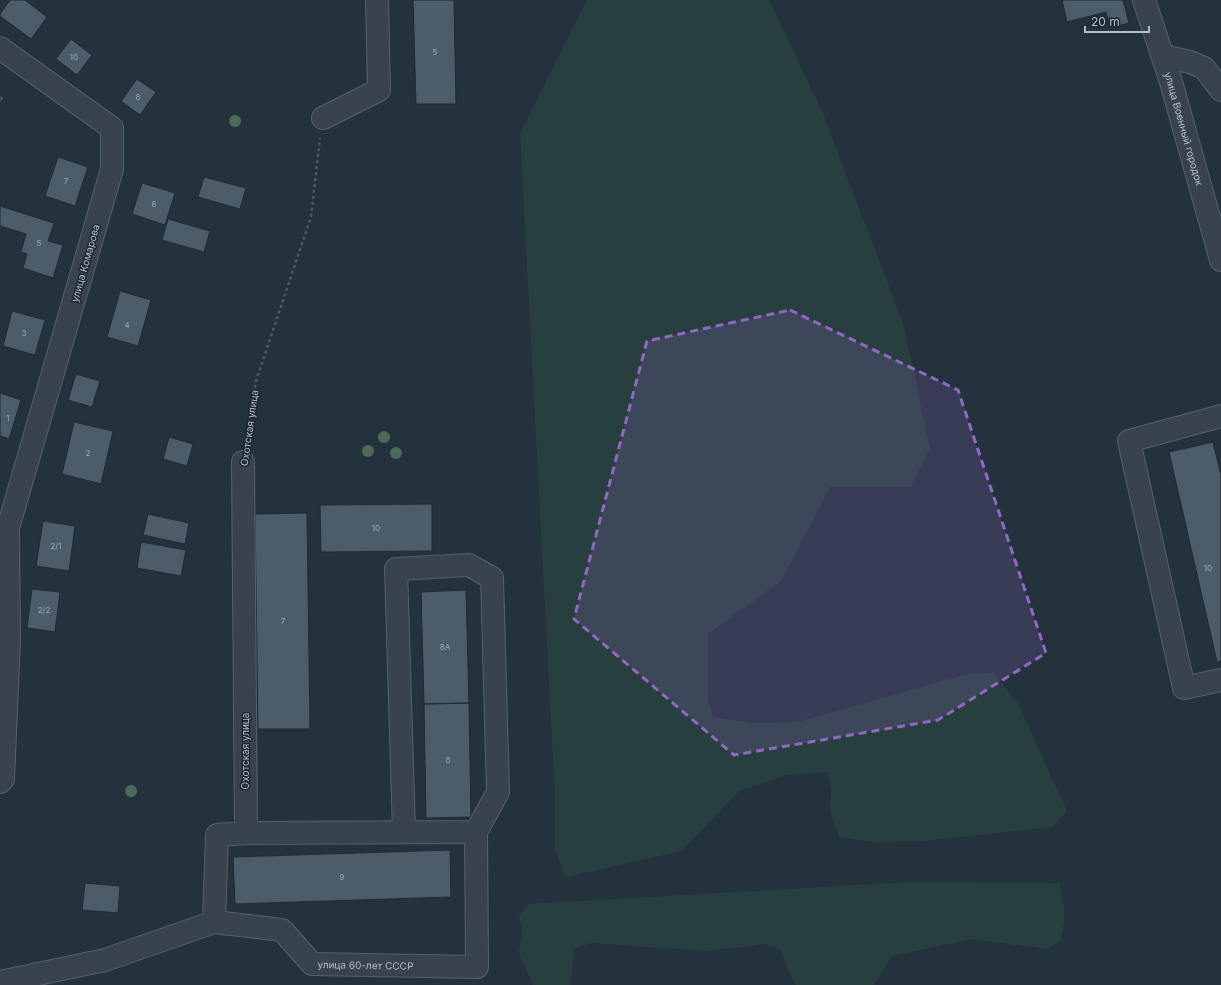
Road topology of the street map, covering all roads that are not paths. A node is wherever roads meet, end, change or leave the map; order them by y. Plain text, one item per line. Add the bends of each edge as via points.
1 (377, 0) edge
2 (1144, 0) edge
3 (0, 48) edge
4 (1162, 56) junction
5 (1221, 90) edge
6 (323, 118) road end
7 (1221, 260) edge
8 (1221, 416) edge
9 (243, 462) road end
10 (4, 529) edge
11 (1221, 680) edge
12 (0, 782) edge
13 (404, 832) junction
14 (476, 832) junction
15 (246, 833) junction
16 (214, 922) junction
17 (0, 982) edge

1 - 6 lane via 379,90
2 - 4 lane, улица Военный городок
3 - 10 lane, улица Комарова via 112,128 112,169
4 - 5 lane via 1204,68
4 - 7 lane, улица Военный городок
8 - 11 lane via 1129,441 1184,688
9 - 15 lane, Охотская улица
10 - 12 lane via 9,639 3,779
13 - 14 lane
13 - 14 lane via 396,569 469,565 492,578 498,792
13 - 15 lane
14 - 16 lane, улица 60-лет СССР via 477,967 312,964 282,930
15 - 16 lane via 218,835
16 - 17 lane, улица 60-лет СССР via 104,960

